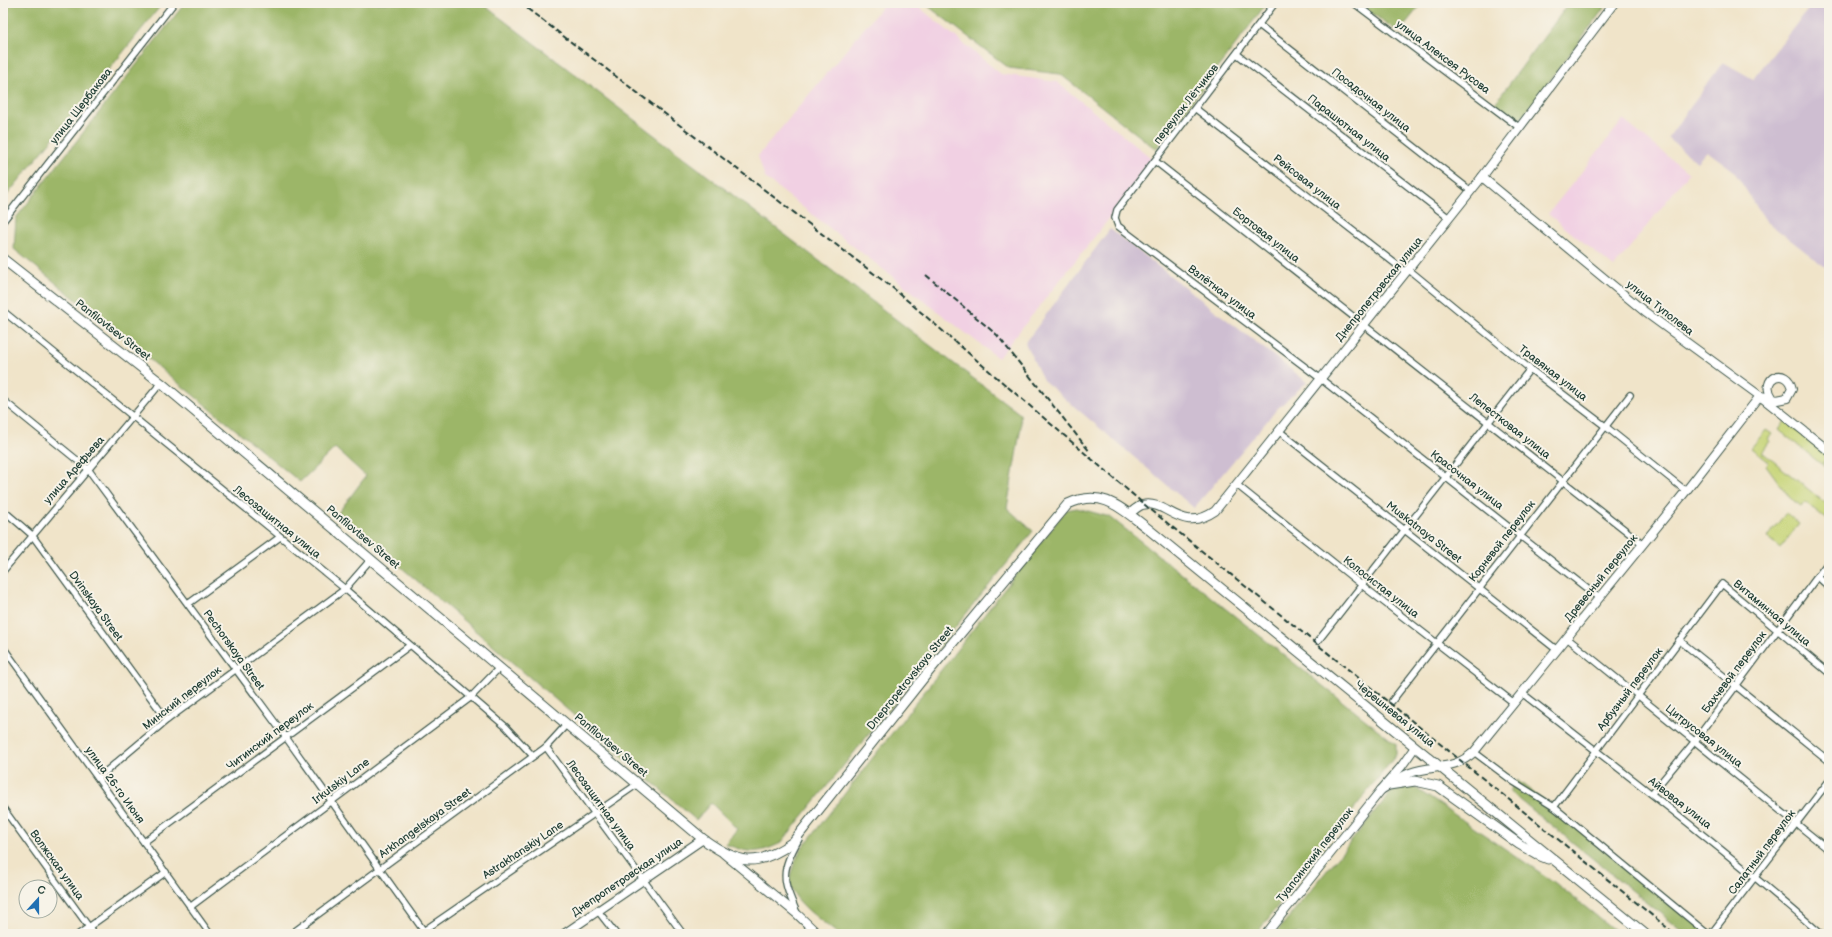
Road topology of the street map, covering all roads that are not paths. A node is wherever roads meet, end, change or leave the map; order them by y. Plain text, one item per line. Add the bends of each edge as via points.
1 (174, 3) edge
2 (1275, 3) edge
3 (1354, 3) edge
4 (1614, 3) edge
5 (1259, 24) junction
6 (1237, 54) junction
7 (1196, 109) junction
8 (1520, 128) junction
9 (1155, 161) junction
10 (1482, 177) junction
11 (1471, 191) junction
12 (1115, 218) joint
13 (1449, 218) junction
14 (3, 221) edge
15 (3, 259) edge
16 (1407, 270) junction
17 (3, 311) edge
18 (1364, 324) junction
19 (1530, 369) junction
20 (1321, 379) junction
21 (161, 383) junction
22 (1630, 394) dead end
23 (1760, 396) junction
24 (1772, 397) dead end
25 (3, 400) edge
26 (133, 417) junction
27 (1488, 423) junction
28 (1605, 426) junction
29 (1279, 431) junction
30 (1829, 451) edge
31 (88, 470) junction
32 (1446, 476) junction
33 (1562, 480) junction
34 (1237, 485) junction
35 (1686, 491) junction
36 (3, 510) edge
37 (1129, 514) junction
38 (1405, 530) junction
39 (1520, 534) junction
40 (32, 535) junction
41 (280, 537) junction
42 (1643, 544) junction
43 (371, 559) junction
44 (1829, 561) edge
45 (3, 571) edge
46 (1817, 576) junction
47 (1722, 584) joint
48 (1363, 586) junction
49 (1829, 586) edge
50 (1479, 588) junction
51 (345, 589) junction
52 (1599, 598) junction
53 (188, 604) junction
54 (1778, 631) junction
55 (1567, 638) junction
56 (1680, 640) junction
57 (1318, 642) dead end
58 (1436, 642) junction
59 (409, 646) junction
60 (3, 647) edge
61 (1557, 650) junction
62 (500, 667) junction
63 (235, 669) junction
64 (1829, 673) edge
65 (1736, 685) junction
66 (1522, 693) junction
67 (1638, 696) junction
68 (470, 698) junction
69 (1392, 701) dead end
70 (1514, 703) junction
71 (167, 720) junction
72 (568, 724) junction
73 (286, 736) junction
74 (1695, 741) junction
75 (546, 747) junction
76 (1415, 747) junction
77 (1596, 751) junction
78 (1474, 752) junction
79 (533, 756) junction
80 (1829, 761) edge
81 (1440, 766) junction
82 (98, 778) junction
83 (1829, 781) edge
84 (639, 783) junction
85 (1389, 785) junction
86 (1381, 790) junction
87 (1652, 793) junction
88 (330, 801) junction
89 (1554, 807) junction
90 (3, 808) edge
91 (594, 814) junction
92 (1797, 822) junction
93 (806, 829) junction
94 (703, 839) junction
95 (144, 842) junction
96 (1829, 850) edge
97 (720, 851) junction
98 (1555, 861) junction
99 (380, 868) junction
100 (166, 872) junction
101 (1756, 877) junction
102 (643, 879) junction
103 (190, 907) junction
104 (598, 911) junction
105 (798, 915) junction
106 (89, 927) junction
107 (423, 933) edge
108 (79, 934) edge
109 (94, 934) edge
110 (210, 934) edge
111 (291, 934) edge
112 (564, 934) edge
113 (616, 934) edge
114 (683, 934) edge
115 (818, 934) edge
116 (1266, 934) edge
117 (1644, 934) edge
118 (1708, 934) edge
119 (1711, 934) edge
120 (1821, 934) edge

1 - 14 street, улица Щербакова
2 - 5 street, переулок Лётчиков
3 - 8 street, улица Алексея Русова
4 - 8 street, Днепропетровская улица
5 - 6 street, переулок Лётчиков
5 - 11 street, Посадочная улица
6 - 7 street, переулок Лётчиков
6 - 13 street, Парашютная улица
7 - 9 street, переулок Лётчиков
7 - 16 street, Рейсовая улица
8 - 10 street, Днепропетровская улица
9 - 12 street, переулок Лётчиков via 1116,210
9 - 18 street, Бортовая улица
10 - 11 street, Днепропетровская улица
10 - 23 street, улица Туполева via 1645,312
11 - 13 street, Днепропетровская улица
12 - 20 street, Взлётная улица via 1118,226
13 - 16 street, Днепропетровская улица
15 - 21 main road, Panfilovtsev Street
16 - 18 street, Днепропетровская улица
16 - 19 street, Травяная улица
17 - 26 street, Лесозащитная улица
18 - 20 street, Днепропетровская улица
18 - 27 street, Лепестковая улица
19 - 27 street
19 - 28 street, Травяная улица
20 - 29 street, Днепропетровская улица
20 - 32 street, Красочная улица
21 - 26 street, улица Арефьева
21 - 43 main road, Panfilovtsev Street
22 - 28 street, Корневой переулок
23 - 24 street
23 - 30 street, улица Туполева
23 - 35 street, Древесный переулок
25 - 31 street, Pechorskaya Street
26 - 31 street, улица Арефьева
26 - 41 street, Лесозащитная улица
27 - 32 street
27 - 33 street, Лепестковая улица
28 - 33 street, Корневой переулок
28 - 35 street, Травяная улица
29 - 34 street, Днепропетровская улица
29 - 38 street, Muskatnaya Street
31 - 40 street, улица Арефьева
31 - 53 street, Pechorskaya Street
32 - 38 street
32 - 39 street, Красочная улица
33 - 39 street, Корневой переулок
33 - 42 street, Лепестковая улица
34 - 37 street, Днепропетровская улица via 1216,511 1205,518 1193,520 1155,506 1145,505
34 - 48 street, Колосистая улица
35 - 42 street, Древесный переулок
36 - 40 street, Dvinskaya Street
37 - 76 main road, Черешневая улица
37 - 93 main road, Dnepropetrovskaya Street via 1102,498 1080,498 1068,504 925,676
38 - 48 street
38 - 50 street, Muskatnaya Street
39 - 50 street, Корневой переулок
39 - 52 street, Красочная улица
40 - 45 street, улица Арефьева
40 - 71 street, Dvinskaya Street
41 - 51 street, Лесозащитная улица
41 - 53 street
42 - 52 street, Древесный переулок
43 - 51 street, Минский переулок
43 - 62 main road, Panfilovtsev Street
44 - 46 street, Бахчевой переулок
46 - 49 street
46 - 54 street, Бахчевой переулок
47 - 54 street, Витаминная улица
47 - 56 street, Арбузный переулок
48 - 57 street
48 - 58 street, Колосистая улица
50 - 58 street, Корневой переулок
50 - 61 street, Muskatnaya Street
51 - 59 street, Лесозащитная улица
51 - 63 street, Минский переулок
52 - 55 street, Древесный переулок
53 - 63 street, Pechorskaya Street
54 - 64 street, Витаминная улица
54 - 65 street, Бахчевой переулок
55 - 61 street, Древесный переулок
55 - 67 street, Цитрусовая улица
56 - 65 street
56 - 67 street, Арбузный переулок
58 - 69 street, Корневой переулок
58 - 70 street, Колосистая улица
59 - 68 street, Лесозащитная улица
59 - 73 street, Читинский переулок
60 - 82 street, улица 26-го Июня
61 - 66 street, Древесный переулок
62 - 68 street, Irkutskiy Lane
62 - 72 main road, Panfilovtsev Street
63 - 71 street, Минский переулок
63 - 73 street, Pechorskaya Street
65 - 74 street, Бахчевой переулок
65 - 80 street
66 - 70 street, Древесный переулок
66 - 77 street, Айвовая улица
67 - 74 street, Цитрусовая улица
67 - 77 street, Арбузный переулок
68 - 79 street, Лесозащитная улица via 506,728
68 - 88 street, Irkutskiy Lane
70 - 78 street, Древесный переулок
71 - 82 street, Минский переулок
72 - 75 street, Arkhangelskaya Street
72 - 84 main road, Panfilovtsev Street
73 - 88 street, Pechorskaya Street
73 - 95 street, Читинский переулок
74 - 87 street, Бахчевой переулок
74 - 92 street, Цитрусовая улица
75 - 79 street, Arkhangelskaya Street
75 - 91 street, Лесозащитная улица
76 - 81 main road, Черешневая улица
76 - 86 street, Туапсинский переулок
77 - 87 street, Айвовая улица
77 - 89 street, Арбузный переулок
78 - 81 street, Древесный переулок via 1454,765
78 - 89 street via 1514,782
79 - 99 street, Arkhangelskaya Street
81 - 85 street, Туапсинский переулок via 1410,773
81 - 98 main road, Черешневая улица
82 - 95 street, улица 26-го Июня
83 - 92 street, Салатный переулок
84 - 91 street, Astrakhanskiy Lane
84 - 94 main road, Panfilovtsev Street
85 - 86 street, Туапсинский переулок
85 - 98 main road via 1415,781 1438,786 1519,844
86 - 116 street, Туапсинский переулок
87 - 101 street, Айвовая улица
88 - 99 street, Pechorskaya Street
88 - 103 street, Irkutskiy Lane
89 - 118 street
90 - 106 street, Волжская улица
91 - 102 street, Лесозащитная улица
91 - 107 street, Astrakhanskiy Lane
92 - 96 street, Цитрусовая улица
92 - 101 street, Салатный переулок
93 - 97 main road, Dnepropetrovskaya Street via 793,842 769,858 756,861
93 - 105 street via 785,866 784,876 786,888
94 - 97 main road, Dnepropetrovskaya Street
94 - 102 street, Днепропетровская улица
95 - 100 street, улица 26-го Июня
97 - 105 street
98 - 117 main road, Черешневая улица
99 - 107 street, Pechorskaya Street
99 - 111 street, Arkhangelskaya Street
100 - 103 street, улица 26-го Июня
100 - 106 street
101 - 119 street, Салатный переулок
101 - 120 street, Айвовая улица
102 - 104 street, Днепропетровская улица
102 - 114 street, Лесозащитная улица
103 - 110 street, улица 26-го Июня
104 - 112 street, Днепропетровская улица
104 - 113 street
105 - 115 street
106 - 108 street
106 - 109 street, Волжская улица

